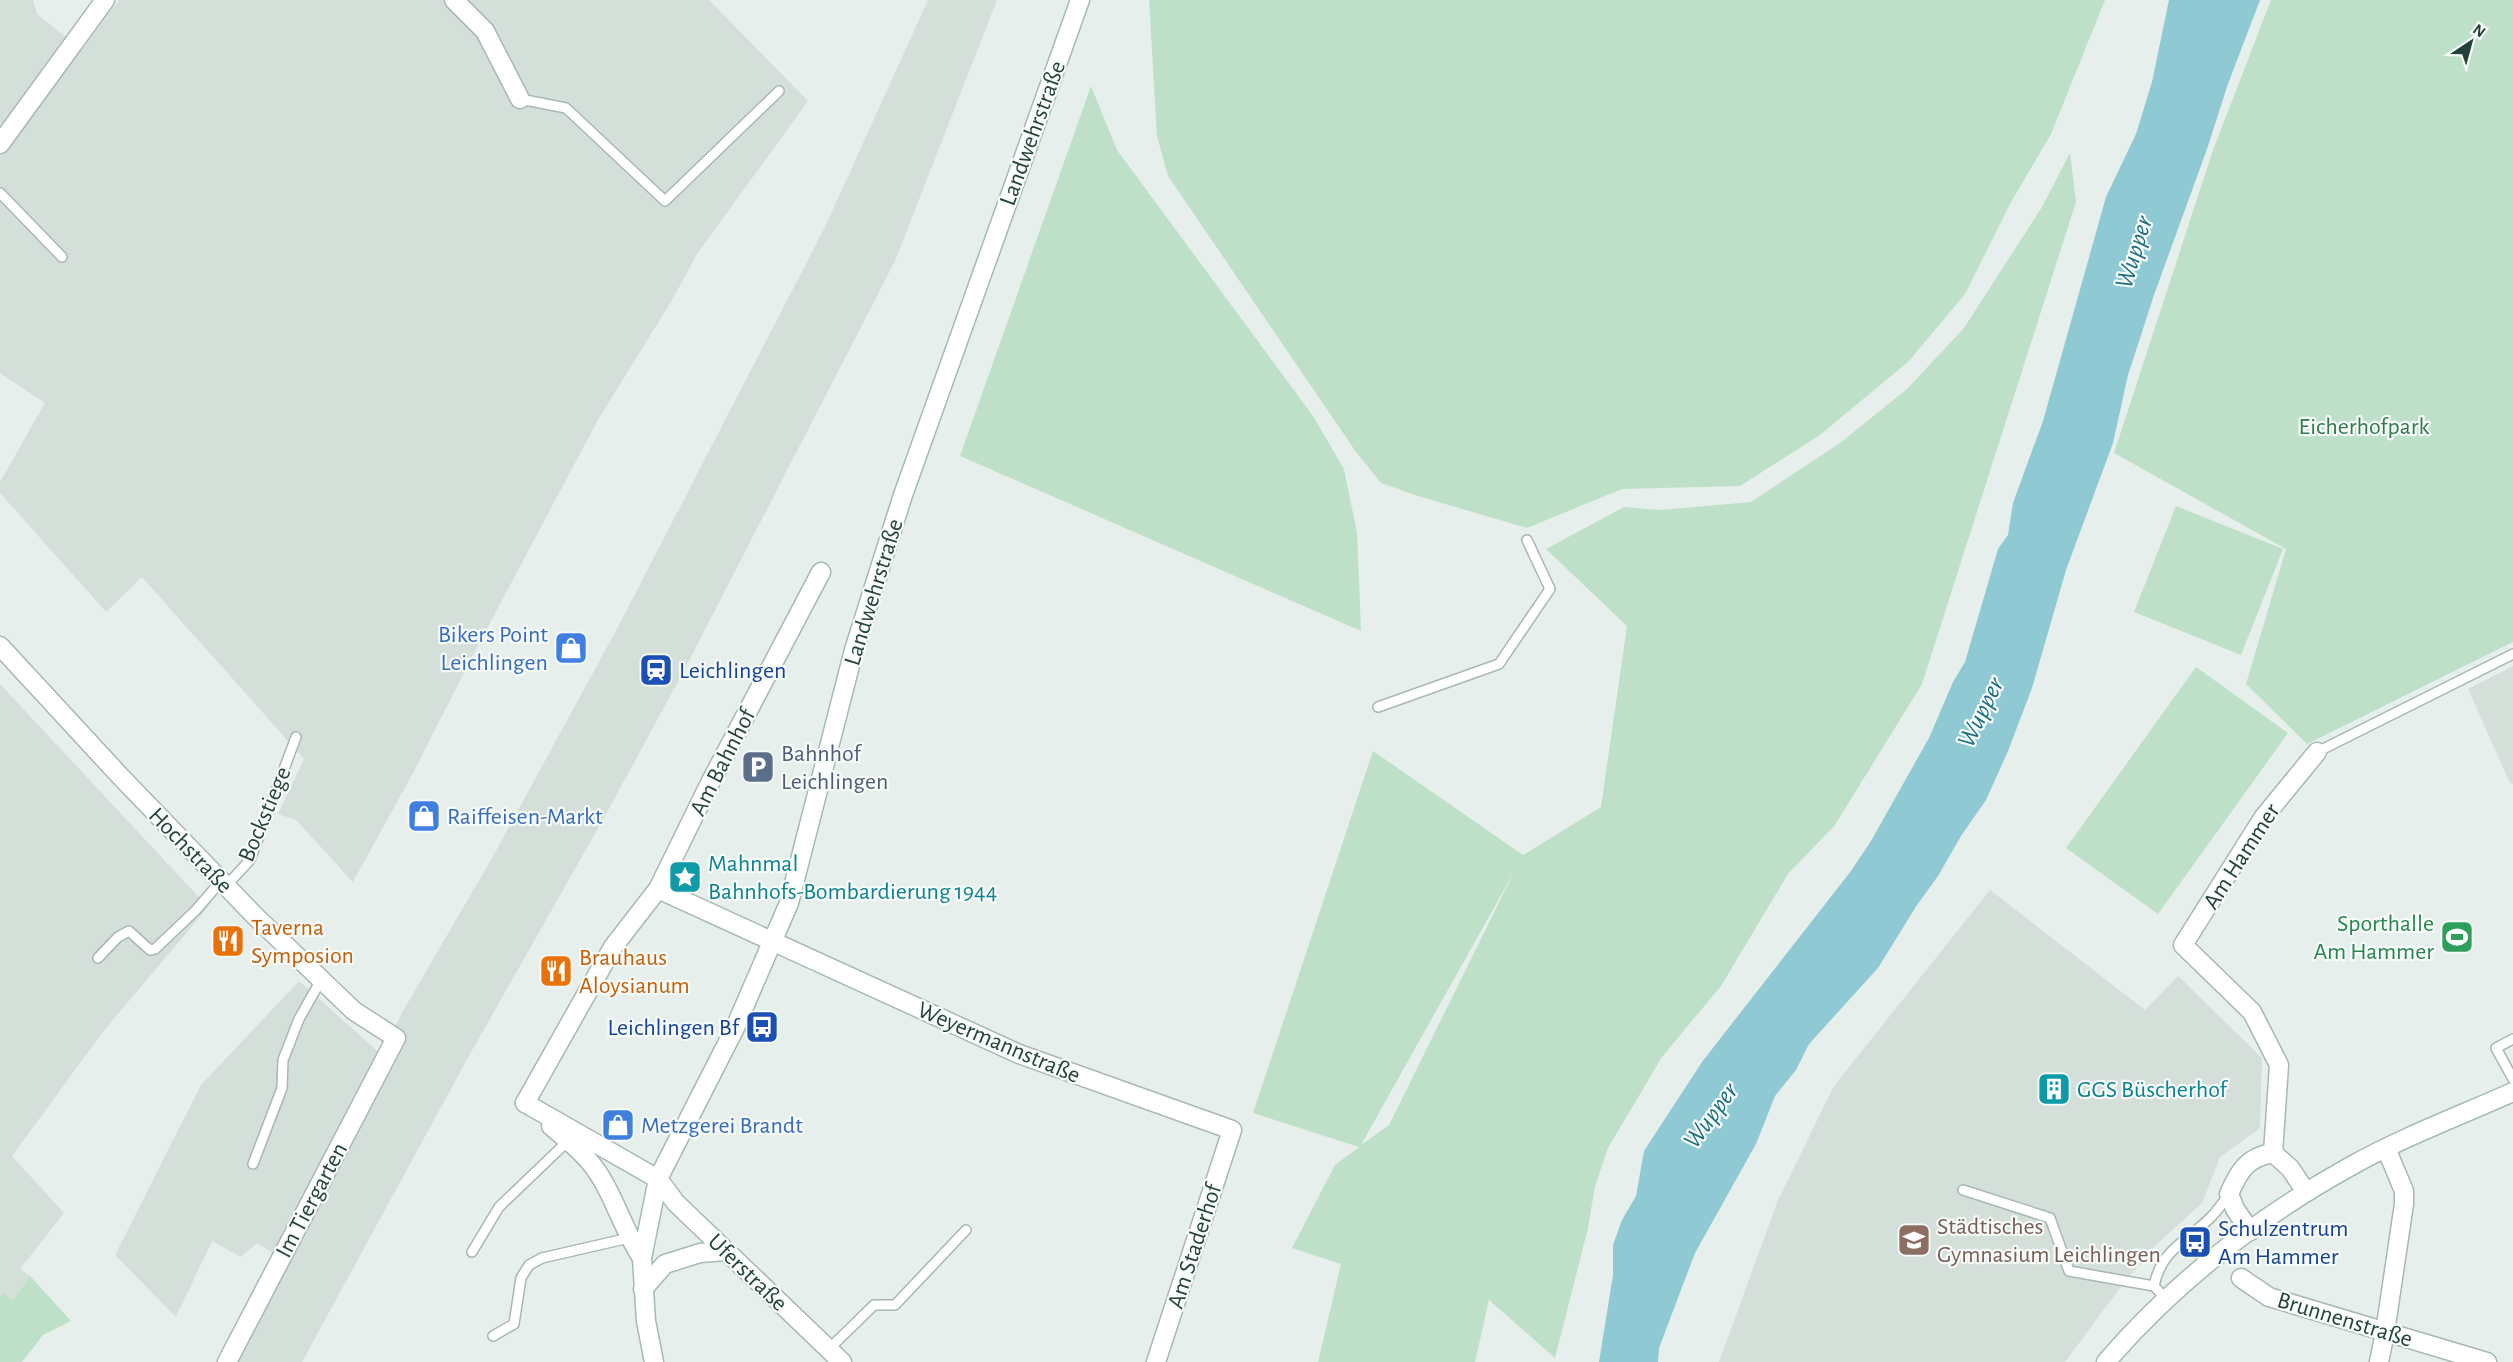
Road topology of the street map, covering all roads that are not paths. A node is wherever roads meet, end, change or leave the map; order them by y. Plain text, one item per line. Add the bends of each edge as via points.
1 (105, 0) edge
2 (454, 0) edge
3 (1080, 0) edge
4 (779, 91) dead end
5 (520, 99) joint
6 (0, 144) edge
7 (0, 193) edge
8 (62, 257) dead end
9 (1527, 540) dead end
10 (821, 572) dead end
11 (0, 646) edge
12 (2513, 654) edge
13 (1378, 707) dead end
14 (296, 737) dead end
15 (2317, 752) joint
16 (223, 884) junction
17 (658, 889) junction
18 (772, 942) junction
19 (98, 958) dead end
20 (321, 980) junction
21 (396, 1038) joint
22 (2513, 1039) edge
23 (2513, 1079) edge
24 (2513, 1092) edge
25 (1232, 1130) joint
26 (572, 1136) junction
27 (2386, 1148) junction
28 (2273, 1152) junction
29 (253, 1164) dead end
30 (658, 1179) junction
31 (1963, 1190) dead end
32 (2306, 1192) junction
33 (2229, 1194) junction
34 (966, 1230) dead end
35 (2250, 1230) junction
36 (629, 1238) junction
37 (725, 1251) junction
38 (472, 1252) dead end
39 (642, 1258) junction
40 (2241, 1278) dead end
41 (644, 1289) junction
42 (2160, 1293) junction
43 (2385, 1332) junction
44 (493, 1336) dead end
45 (828, 1349) junction
46 (226, 1362) edge
47 (654, 1362) edge
48 (842, 1362) edge
49 (1156, 1362) edge
50 (2106, 1362) edge
51 (2379, 1362) edge
52 (2487, 1362) edge

1 - 6 street
2 - 5 street via 485,31
3 - 18 street, Landwehrstraße via 903,495 854,650 789,903
4 - 5 lane via 665,201 566,108
7 - 8 lane
9 - 13 lane via 1550,589 1499,664
10 - 17 street, Am Bahnhof
11 - 16 street, Hochstraße
12 - 15 lane, Am Hammer
14 - 16 lane, Bockstiege via 250,860
15 - 28 street, Am Hammer via 2263,818 2183,945 2252,1012 2278,1065
16 - 19 lane, Bockstiege via 155,950 129,931
16 - 20 street, Hochstraße
17 - 18 street
17 - 26 street, Am Bahnhof via 613,947 525,1103
18 - 25 street, Weyermannstraße via 1019,1054
18 - 30 street, Landwehrstraße via 734,1030
20 - 21 street, Hochstraße via 354,1011
20 - 29 lane via 299,1019 283,1060 282,1088
21 - 46 street, Im Tiergarten
22 - 23 lane via 2496,1048
24 - 27 street
25 - 49 street, Am Staderhof
26 - 30 street
26 - 36 street via 608,1190
26 - 38 lane via 499,1207
27 - 32 street
27 - 43 street via 2404,1191
28 - 32 street
28 - 33 street via 2242,1167
30 - 37 street, Uferstraße via 676,1203
30 - 39 street, Landwehrstraße
31 - 42 lane via 2050,1218 2069,1271
32 - 35 street
33 - 35 street
33 - 42 lane via 2212,1216 2167,1254 2156,1272
34 - 45 lane via 895,1305 874,1305
35 - 42 street
36 - 39 street
36 - 44 lane via 542,1258 529,1265 521,1278 514,1323
37 - 41 street via 700,1253 665,1264
37 - 45 street, Uferstraße
39 - 41 street
40 - 43 street, Brunnenstraße via 2269,1298
41 - 47 street
42 - 50 street
43 - 51 street
43 - 52 street, Brunnenstraße
45 - 48 street, Uferstraße

